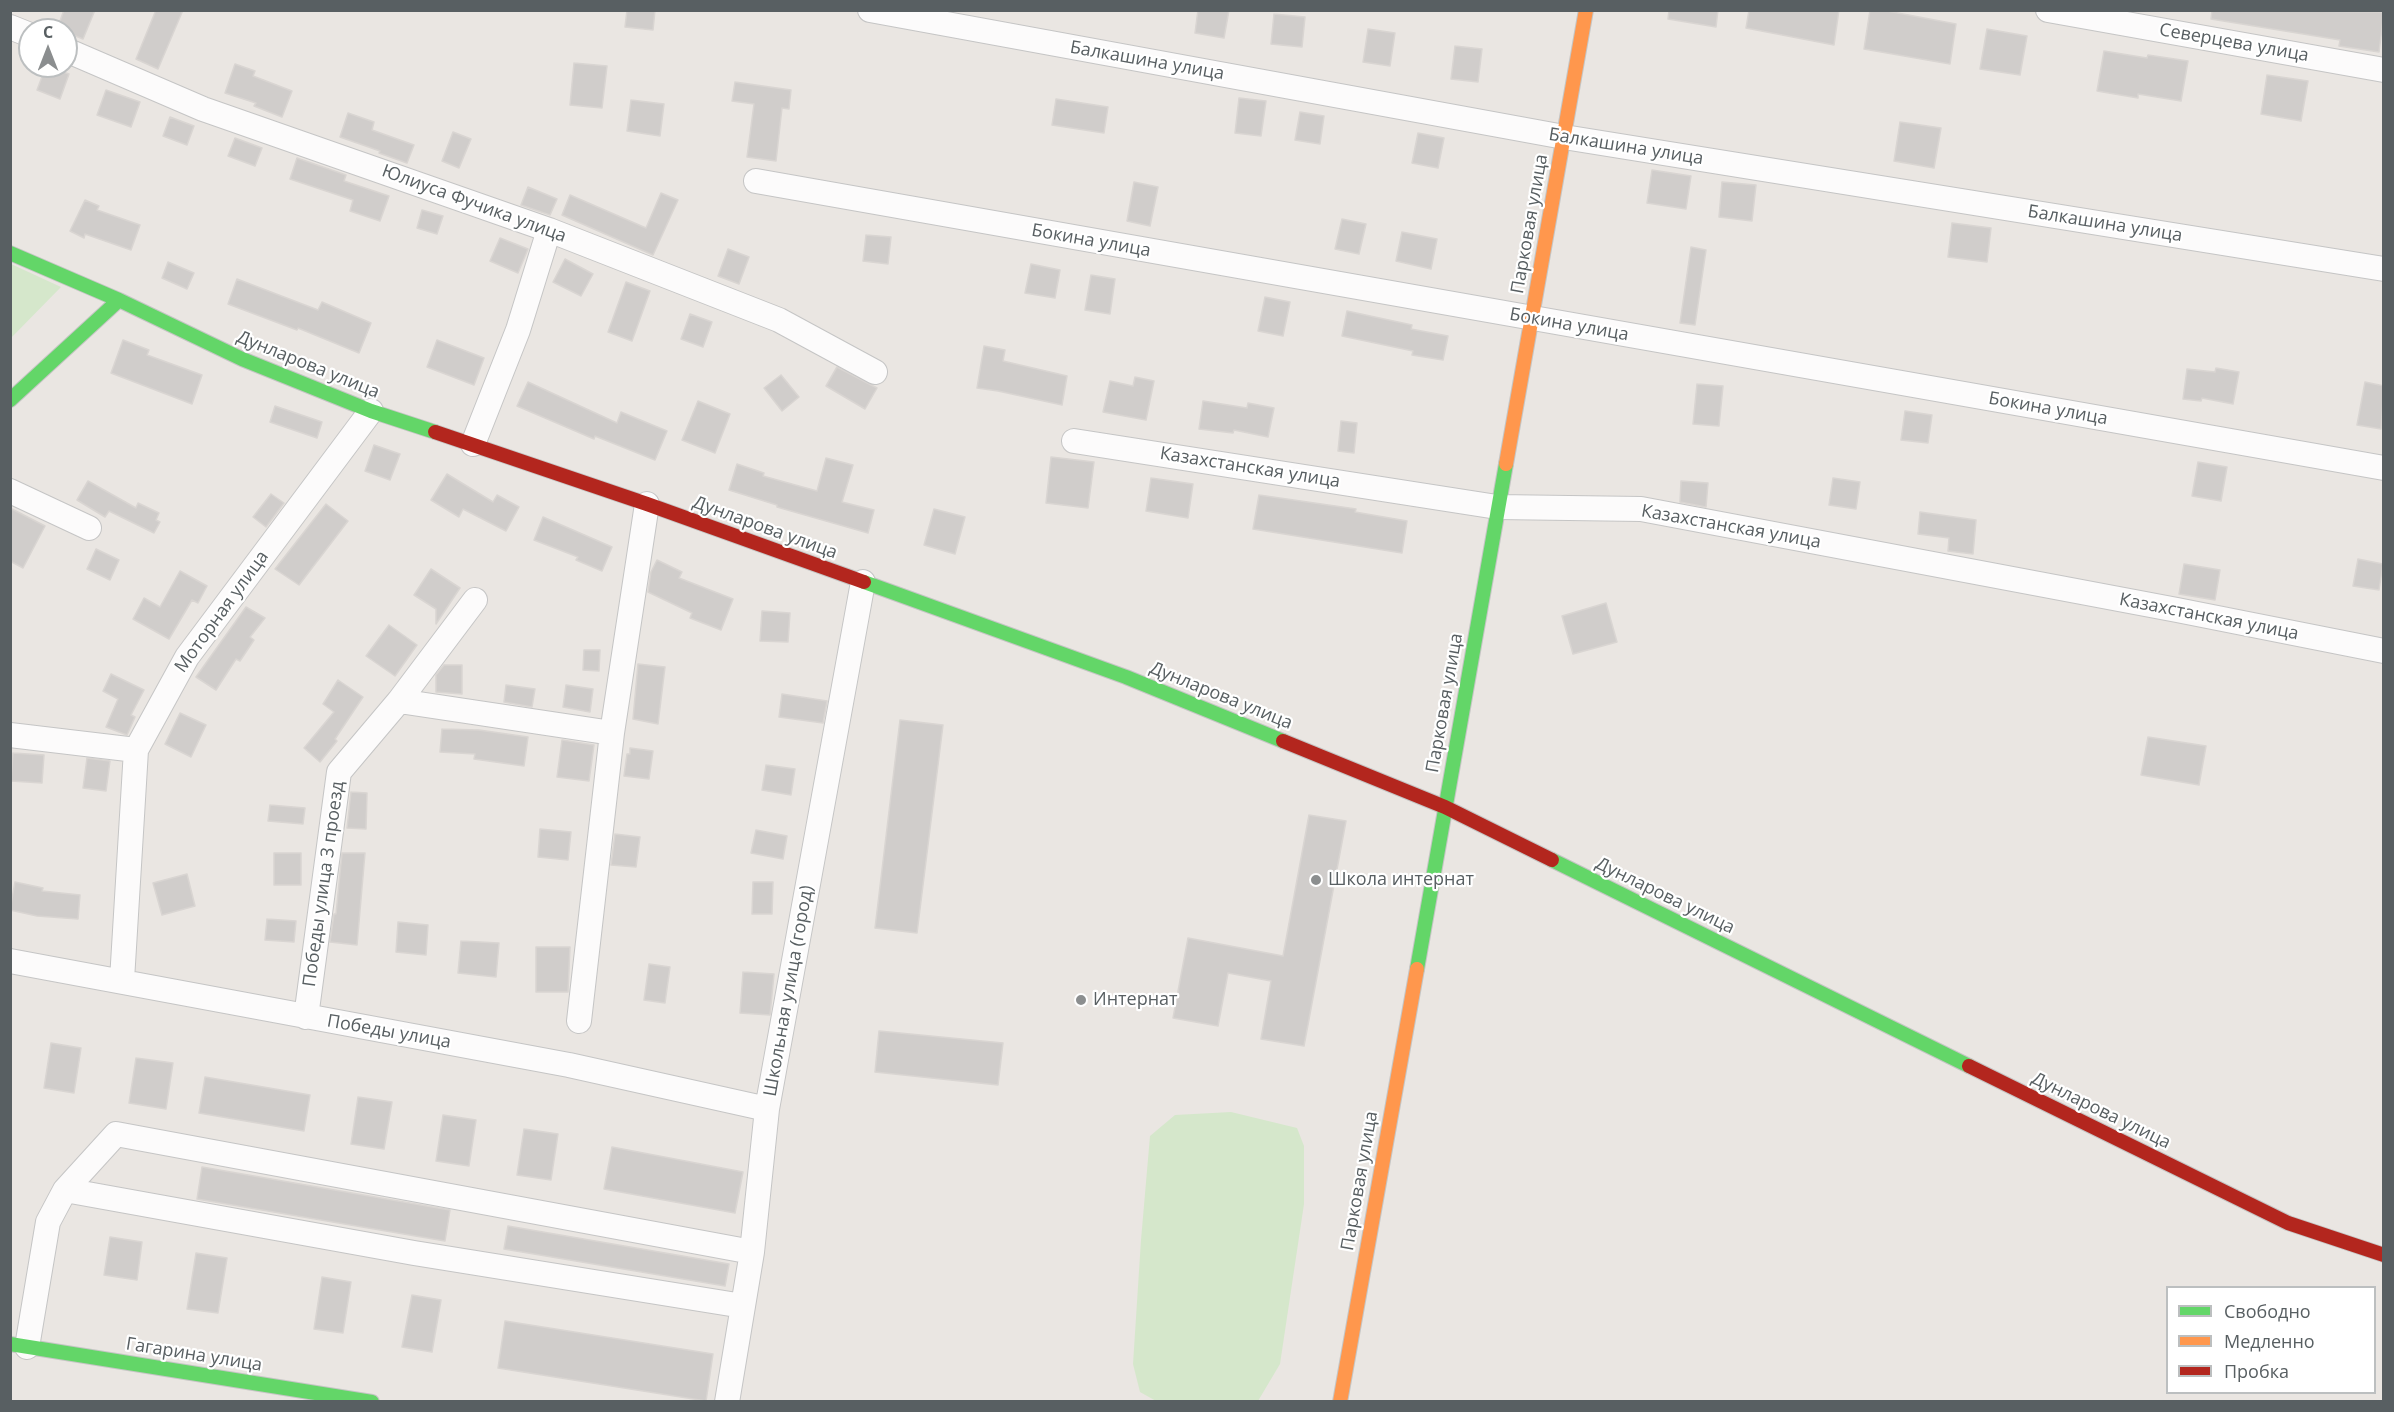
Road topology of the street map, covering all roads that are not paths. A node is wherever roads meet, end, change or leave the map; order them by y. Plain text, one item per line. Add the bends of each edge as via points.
1 (870, 10) edge
2 (1586, 10) edge
3 (2048, 10) edge
4 (78, 55) edge
5 (2384, 70) edge
6 (1564, 137) junction
7 (756, 181) dead end
8 (549, 230) junction
9 (10, 253) edge
10 (2384, 268) edge
11 (119, 300) junction
12 (1531, 319) junction
13 (875, 372) dead end
14 (10, 400) edge
15 (371, 411) junction
16 (1074, 441) dead end
17 (473, 444) junction
18 (2384, 468) edge
19 (10, 491) edge
20 (647, 504) junction
21 (1497, 507) junction
22 (89, 528) dead end
23 (863, 582) junction
24 (475, 600) dead end
25 (2384, 651) edge
26 (399, 701) junction
27 (612, 733) junction
28 (10, 735) edge
29 (136, 750) junction
30 (1445, 807) junction
31 (10, 961) edge
32 (122, 980) junction
33 (306, 1017) junction
34 (579, 1022) dead end
35 (767, 1109) junction
36 (65, 1190) junction
37 (752, 1252) junction
38 (2384, 1255) edge
39 (743, 1306) junction
40 (19, 1346) edge
41 (372, 1401) edge
42 (728, 1401) edge
43 (1340, 1401) edge

1 - 6 street, Балкашина улица
2 - 6 street, Парковая улица
3 - 5 street, Северцева улица
4 - 8 street, Юлиуса Фучика улица via 203,109
6 - 10 street, Балкашина улица
6 - 12 street, Парковая улица
7 - 12 street, Бокина улица
8 - 13 street, Юлиуса Фучика улица via 779,320
8 - 17 street via 518,330
9 - 11 street, Дунларова улица
11 - 14 street
11 - 15 street, Дунларова улица via 242,359
12 - 18 street, Бокина улица
12 - 21 street, Парковая улица
15 - 17 street, Дунларова улица
15 - 29 street, Моторная улица via 187,657
16 - 21 street, Казахстанская улица
17 - 20 street, Дунларова улица
19 - 22 street
20 - 23 street, Дунларова улица
20 - 27 street
21 - 25 street, Казахстанская улица via 1641,509
21 - 30 street, Парковая улица
23 - 30 street, Дунларова улица via 1126,677
23 - 35 street, Школьная улица (город)
24 - 26 street, Победы улица 3 проезд
26 - 27 street
26 - 33 street, Победы улица 3 проезд via 339,772
27 - 34 street
28 - 29 street
29 - 32 street, Моторная улица
30 - 38 street, Дунларова улица via 2288,1222
30 - 43 street, Парковая улица
31 - 32 street, Победы улица
32 - 33 street, Победы улица
33 - 35 street, Победы улица via 569,1065
35 - 37 street, Школьная улица (город)
36 - 37 street via 116,1134
36 - 39 street via 414,1253
36 - 40 street via 48,1222
37 - 39 street, Школьная улица (город)
39 - 42 street, Школьная улица (город)
40 - 41 street, Гагарина улица

